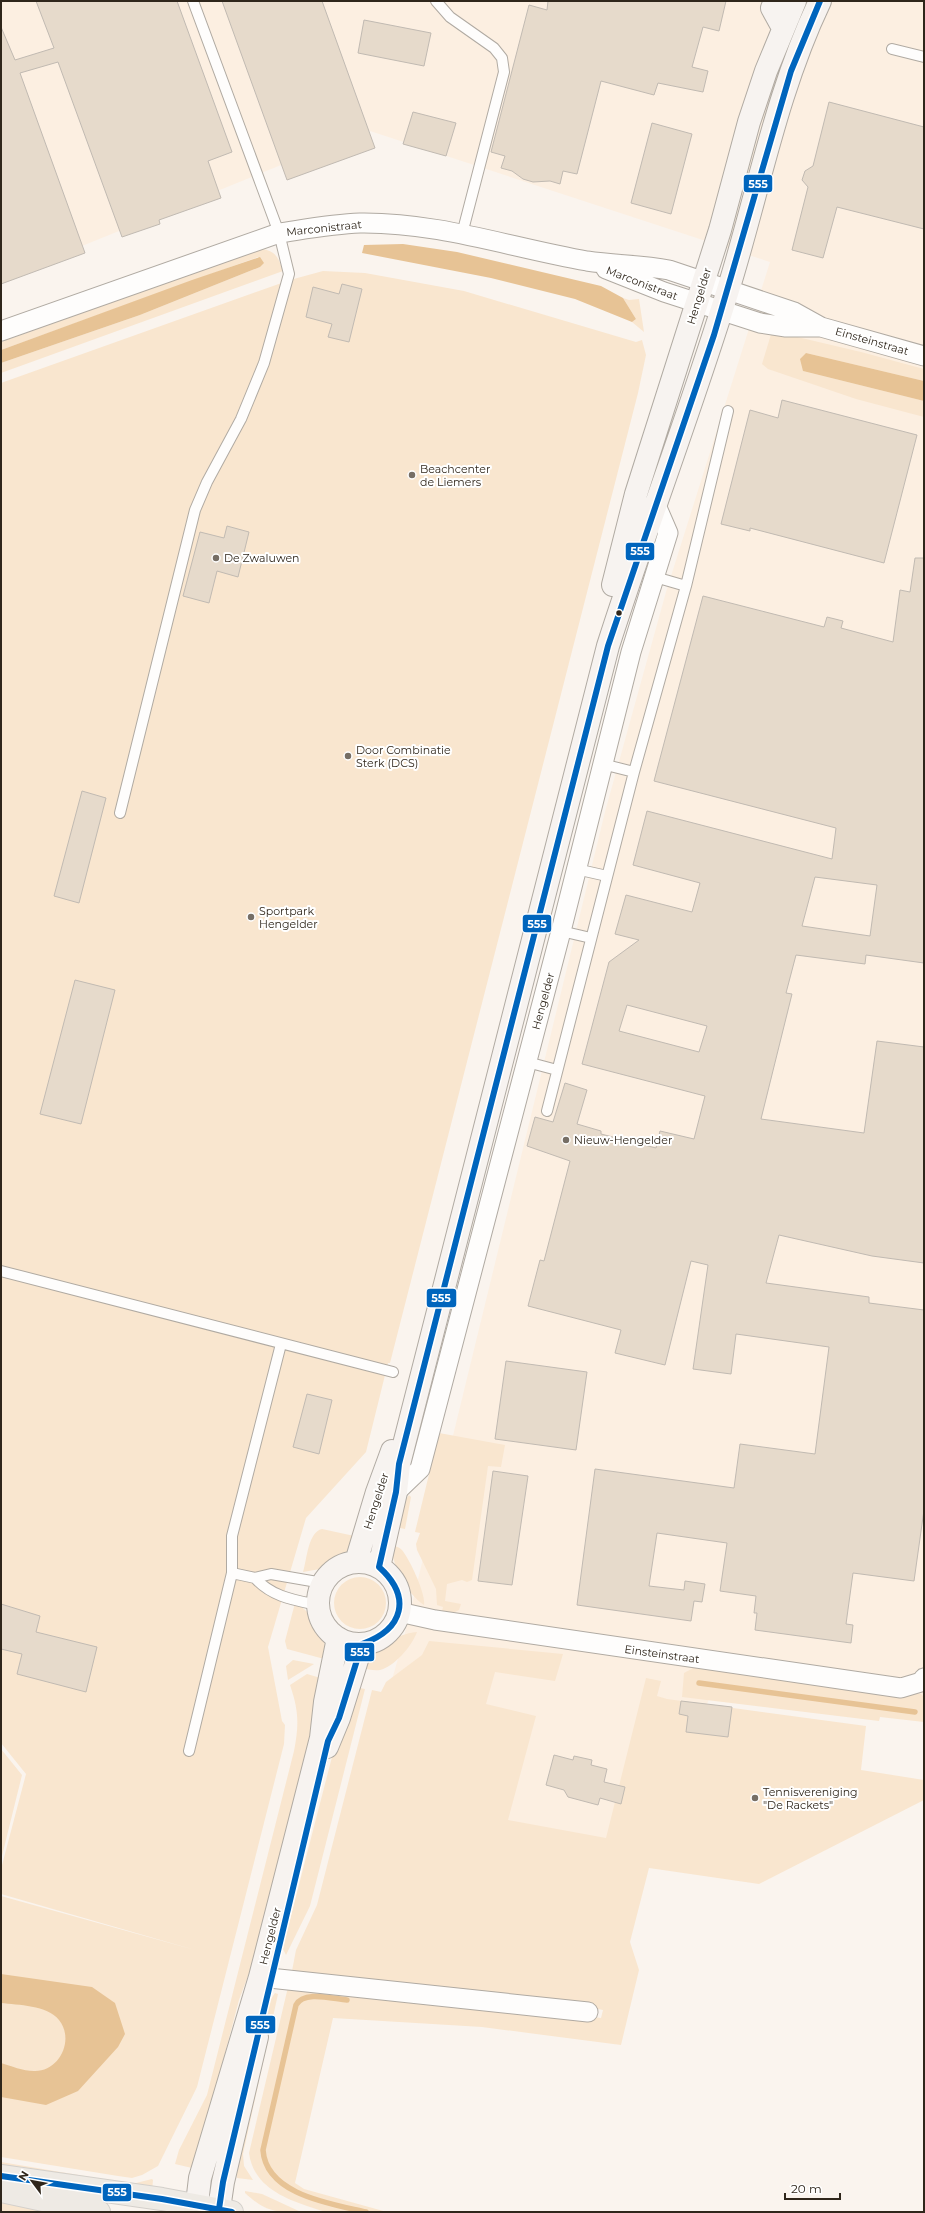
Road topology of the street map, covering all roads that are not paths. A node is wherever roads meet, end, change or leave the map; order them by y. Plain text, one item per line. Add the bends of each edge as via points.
1 (193, 1) edge
2 (436, 1) edge
3 (775, 1) edge
4 (795, 1) edge
5 (820, 1) edge
6 (783, 28) junction
7 (892, 48) dead end
8 (924, 57) edge
9 (279, 233) junction
10 (462, 234) junction
11 (588, 261) junction
12 (704, 281) junction
13 (728, 290) junction
14 (696, 303) junction
15 (721, 312) junction
16 (821, 327) junction
17 (1, 331) edge
18 (924, 356) edge
19 (728, 411) dead end
20 (655, 503) junction
21 (655, 577) junction
22 (686, 586) junction
23 (602, 764) junction
24 (634, 772) junction
25 (120, 813) dead end
26 (576, 868) junction
27 (607, 876) junction
28 (561, 931) junction
29 (591, 938) junction
30 (527, 1062) junction
31 (557, 1070) junction
32 (547, 1111) dead end
33 (1, 1271) edge
34 (281, 1344) junction
35 (393, 1372) dead end
36 (396, 1492) junction
37 (356, 1562) junction
38 (379, 1567) junction
39 (232, 1573) junction
40 (255, 1578) junction
41 (324, 1583) junction
42 (318, 1605) junction
43 (399, 1612) junction
44 (338, 1638) junction
45 (362, 1644) junction
46 (924, 1678) edge
47 (189, 1751) dead end
48 (265, 1977) junction
49 (588, 2012) dead end
50 (1, 2176) edge
51 (1, 2192) edge
52 (195, 2208) edge
53 (222, 2211) edge
54 (99, 2212) edge

1 - 9 lane
2 - 10 lane via 450,17 494,48 502,58 504,72
3 - 6 main road via 772,8
4 - 6 main road, Hengelder
5 - 13 main road, Hengelder via 794,60
6 - 12 main road, Hengelder via 748,122
7 - 8 lane
9 - 10 street, Marconistraat via 361,223 430,228
9 - 17 street, Marconistraat
9 - 25 lane via 288,274 287,284 264,363 241,419 195,510
10 - 11 street, Marconistraat
11 - 12 street, Marconistraat via 652,267
11 - 14 street, Marconistraat
12 - 13 street, Marconistraat
12 - 14 main road, Hengelder
13 - 15 main road, Hengelder
13 - 16 street, Einsteinstraat via 794,312
14 - 15 street, Marconistraat
14 - 37 main road, Hengelder via 636,494 389,1463 377,1492
15 - 16 street, Einsteinstraat via 760,324
15 - 20 main road, Hengelder
16 - 18 street, Einsteinstraat
19 - 22 lane
20 - 21 street, Hengelder via 668,533
20 - 36 main road, Hengelder via 608,646 401,1456
21 - 22 lane
21 - 23 street, Hengelder via 631,652
22 - 24 lane
23 - 24 lane
23 - 26 street, Hengelder
24 - 27 lane
26 - 27 lane
26 - 28 street, Hengelder
27 - 29 lane
28 - 29 lane
28 - 30 street, Hengelder
29 - 31 lane
30 - 31 lane
30 - 36 street, Hengelder via 420,1469
31 - 32 lane
33 - 34 lane
34 - 35 lane
34 - 39 lane via 232,1536
36 - 38 main road, Hengelder
37 - 38 main road
37 - 41 main road via 337,1568
38 - 43 main road via 390,1577 398,1591
39 - 40 lane
39 - 47 lane
40 - 41 lane via 271,1574
40 - 42 lane via 265,1589 290,1599
41 - 42 main road via 319,1593
42 - 44 main road via 322,1620
43 - 45 main road via 396,1622 382,1637
43 - 46 street, Einsteinstraat via 443,1621 900,1688 920,1682
44 - 45 main road
44 - 48 main road, Hengelder via 325,1702 321,1738
45 - 48 main road, Hengelder via 339,1718 328,1741
48 - 49 street, Hengelder
48 - 52 main road, Hengelder via 200,2178
48 - 53 main road, Hengelder via 223,2182
50 - 52 main road
51 - 54 main road
52 - 53 main road

